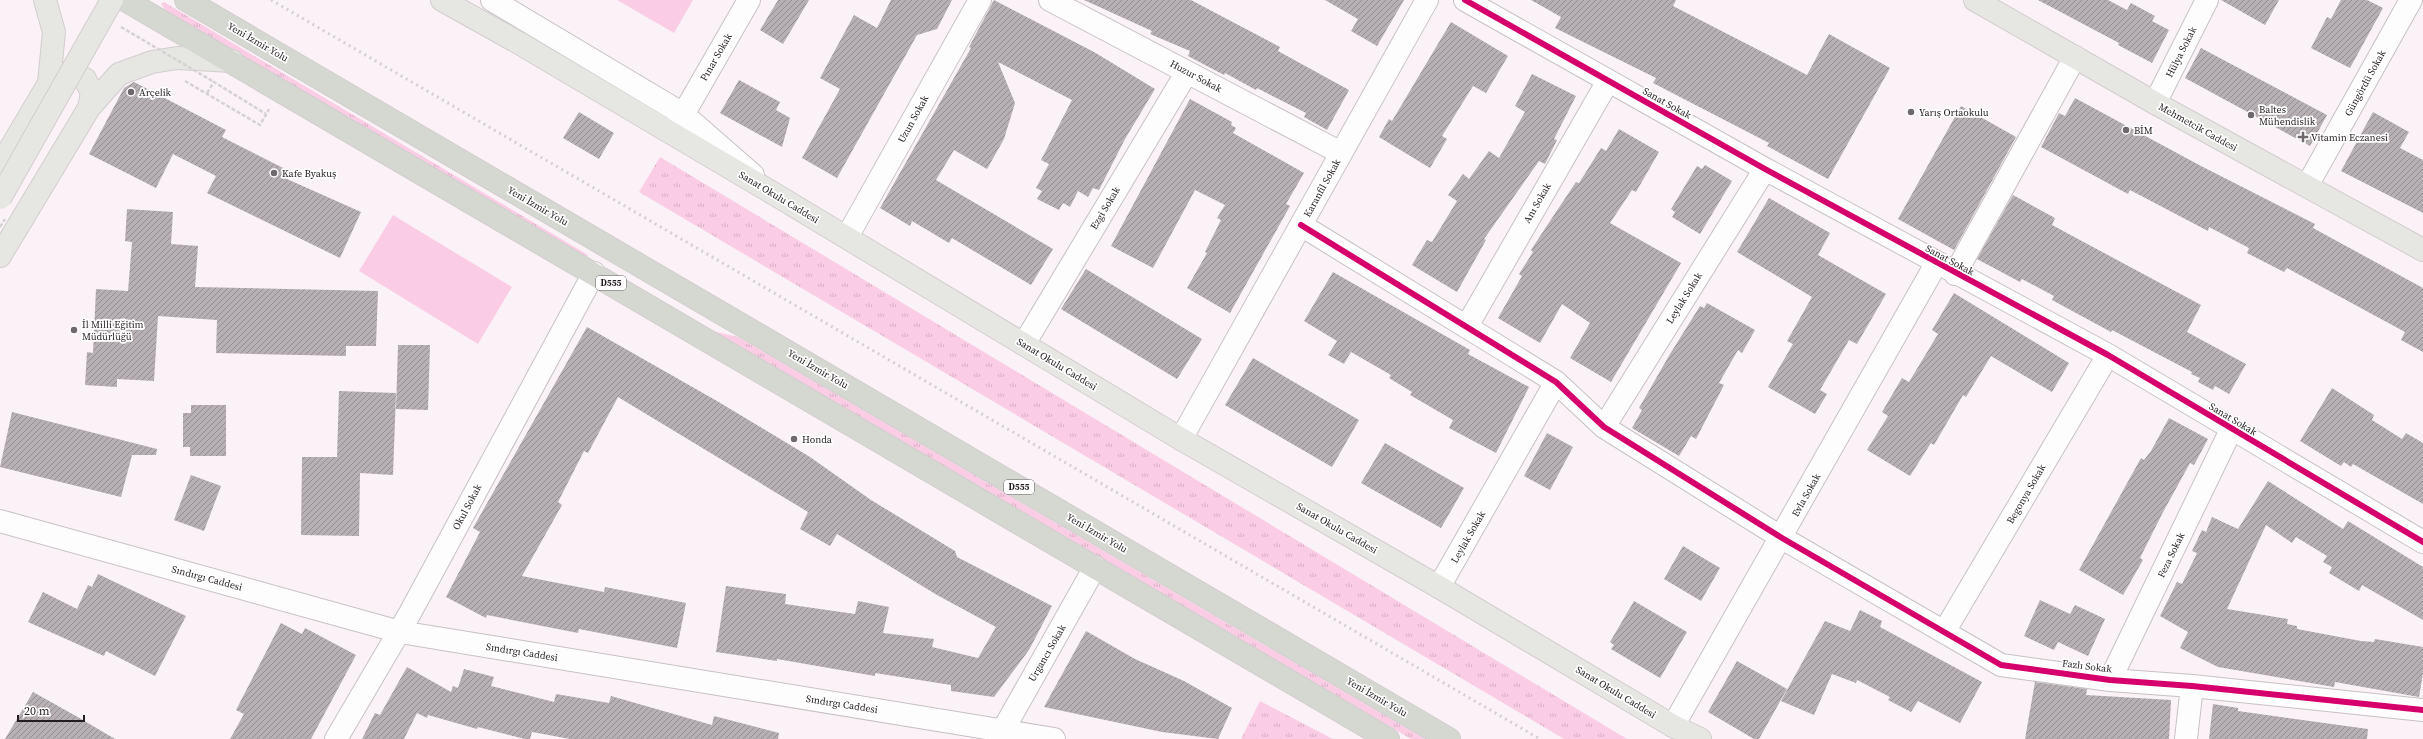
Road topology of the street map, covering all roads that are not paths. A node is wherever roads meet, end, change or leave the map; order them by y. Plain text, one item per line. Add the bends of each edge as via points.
1 (45, 0) edge
2 (112, 0) edge
3 (125, 0) edge
4 (186, 0) edge
5 (442, 0) edge
6 (492, 0) edge
7 (749, 0) edge
8 (980, 0) edge
9 (1050, 0) edge
10 (1427, 0) edge
11 (1465, 0) edge
12 (2207, 0) edge
13 (2411, 0) edge
14 (1980, 1) edge
15 (2074, 57) junction
16 (232, 61) junction
17 (1187, 72) junction
18 (1608, 81) junction
19 (49, 83) junction
20 (2155, 103) junction
21 (89, 108) junction
22 (683, 114) junction
23 (671, 134) junction
24 (1341, 153) junction
25 (0, 166) edge
26 (1765, 169) junction
27 (2307, 186) junction
28 (776, 195) junction
29 (0, 198) edge
30 (1301, 225) junction
31 (846, 237) junction
32 (609, 247) junction
33 (2423, 250) edge
34 (0, 256) edge
35 (1936, 264) junction
36 (594, 273) junction
37 (1955, 274) junction
38 (1467, 326) junction
39 (1024, 344) junction
40 (2108, 355) junction
41 (1556, 382) junction
42 (1604, 427) junction
43 (2231, 430) junction
44 (1181, 439) junction
45 (0, 521) edge
46 (1782, 538) junction
47 (2423, 542) edge
48 (1095, 567) junction
49 (1439, 587) junction
50 (400, 632) junction
51 (1944, 632) junction
52 (2110, 680) junction
53 (2192, 686) junction
54 (2423, 710) edge
55 (1679, 732) edge
56 (1000, 735) edge
57 (336, 739) edge
58 (1054, 739) edge
59 (1388, 739) edge
60 (1449, 739) edge
61 (1700, 739) edge
62 (2186, 739) edge

1 - 19 main road via 54,32
2 - 29 main road, bridge
3 - 16 highway, D555
4 - 32 highway, Yeni İzmir Yolu / D555
5 - 23 main road, Sanat Okulu Caddesi
6 - 22 street
7 - 22 street, Pınar Sokak
8 - 31 street, Uzun Sokak
9 - 17 street, Huzur Sokak
10 - 24 street, Karanfil Sokak
11 - 18 street, Sanat Sokak
12 - 20 street, Hülya Sokak
13 - 27 street, Güngördü Sokak
14 - 15 main road, Mehmetcik Caddesi
15 - 20 main road, Mehmetcik Caddesi
15 - 37 street
16 - 21 main road via 177,58 152,62 119,74
16 - 36 highway, D555
17 - 24 street, Huzur Sokak
17 - 39 street, Ezgi Sokak
18 - 26 street, Sanat Sokak
18 - 38 street, Anı Sokak
19 - 21 main road via 62,74 78,74 90,85 92,101
19 - 25 main road
20 - 27 main road, Mehmetcik Caddesi
21 - 34 main road
22 - 23 street, Pınar Sokak
22 - 28 street
23 - 28 main road, Sanat Okulu Caddesi
24 - 30 street, Karanfil Sokak
26 - 35 street, Sanat Sokak
26 - 42 street, Leylak Sokak
27 - 33 main road, Mehmetcik Caddesi
28 - 31 main road, Sanat Okulu Caddesi
30 - 38 street, Fazlı Sokak
30 - 44 street, Karanfil Sokak
31 - 39 main road, Sanat Okulu Caddesi
32 - 36 highway
32 - 60 highway, Yeni İzmir Yolu / D555
35 - 37 street, Sanat Sokak
35 - 46 street, Evla Sokak
36 - 48 highway, D555
36 - 50 street, Okul Sokak
37 - 40 street, Sanat Sokak
38 - 41 street, Fazlı Sokak
39 - 44 main road, Sanat Okulu Caddesi
40 - 43 street, Sanat Sokak
40 - 51 street, Begonya Sokak
41 - 42 street, Fazlı Sokak
41 - 49 street, Leylak Sokak
42 - 46 street, Fazlı Sokak
43 - 47 street, Sanat Sokak
43 - 52 street, Feza Sokak
44 - 49 main road, Sanat Okulu Caddesi
45 - 50 street, Sındırgı Caddesi
46 - 51 street, Fazlı Sokak
46 - 55 street, Evla Sokak
48 - 56 street, Urgancı Sokak
48 - 59 highway, D555
49 - 55 main road, Sanat Okulu Caddesi
50 - 56 street, Sındırgı Caddesi
50 - 57 street, Okul Sokak
51 - 52 street, Fazlı Sokak via 2001,665
52 - 53 street, Fazlı Sokak
53 - 54 street, Fazlı Sokak
53 - 62 street
55 - 61 main road, Sanat Okulu Caddesi
56 - 58 street, Sındırgı Caddesi

